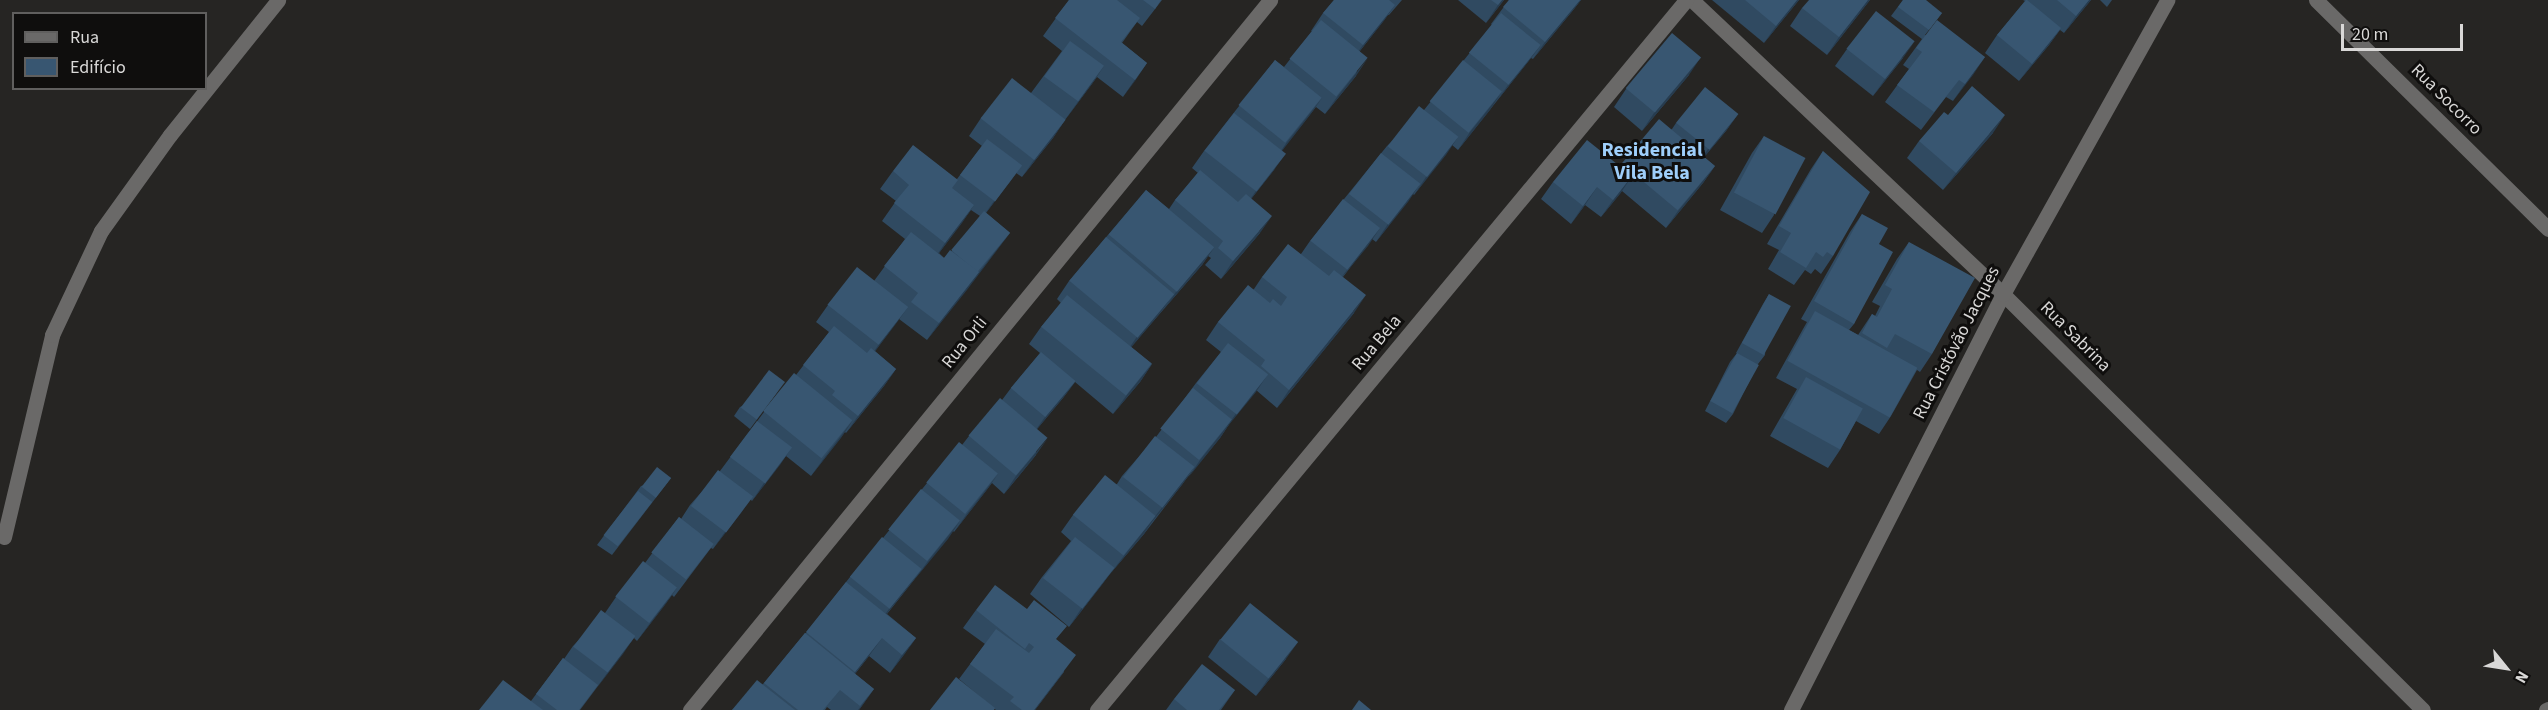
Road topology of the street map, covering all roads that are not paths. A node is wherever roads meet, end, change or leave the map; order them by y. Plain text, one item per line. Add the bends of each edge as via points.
1 (278, 0) edge
2 (1270, 0) edge
3 (1686, 0) edge
4 (1692, 0) edge
5 (2167, 0) edge
6 (2316, 0) edge
7 (207, 89) edge
8 (206, 90) edge
9 (2548, 229) edge
10 (2004, 294) junction
11 (4, 537) dead end
12 (1099, 709) edge
13 (690, 710) edge
14 (1791, 710) edge
15 (2423, 710) edge

1 - 7 street
2 - 13 street, Rua Orli
3 - 12 street, Rua Bela
4 - 10 street, Rua Sabrina
5 - 10 street, Rua Cristóvão Jacques
6 - 9 street, Rua Socorro
8 - 11 street via 101,231 52,335
10 - 14 street, Rua Cristóvão Jacques
10 - 15 street, Rua Sabrina

